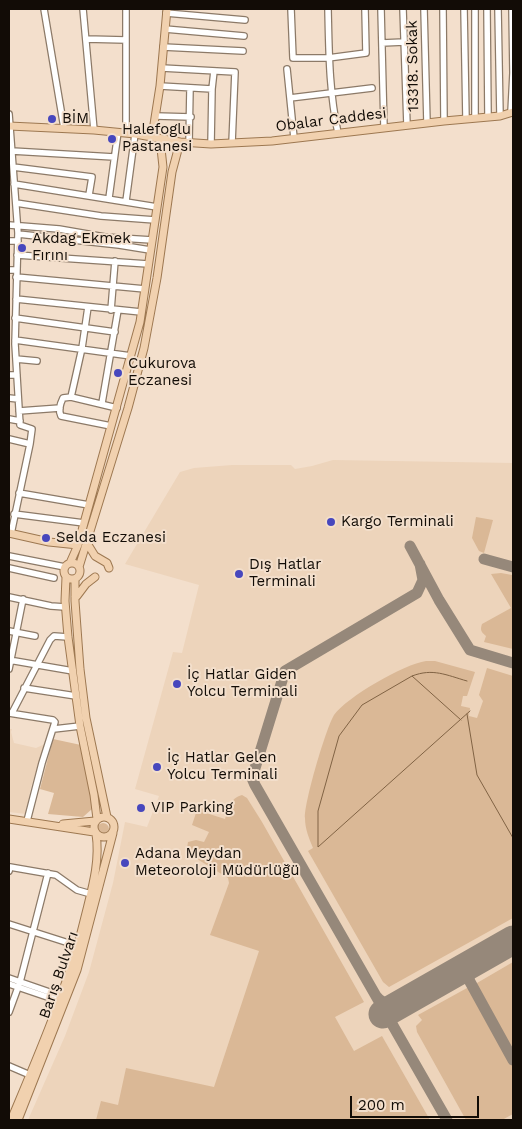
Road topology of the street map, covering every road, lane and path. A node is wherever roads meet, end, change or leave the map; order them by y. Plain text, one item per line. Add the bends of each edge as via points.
1 (44, 9) edge
2 (83, 9) edge
3 (126, 9) edge
4 (290, 9) edge
5 (328, 9) edge
6 (365, 9) edge
7 (381, 9) edge
8 (403, 9) edge
9 (424, 9) edge
10 (443, 9) edge
11 (464, 9) edge
12 (475, 9) edge
13 (487, 9) edge
14 (498, 9) edge
15 (512, 9) edge
16 (166, 11) edge
17 (245, 20) dead end
18 (165, 29) junction
19 (244, 36) dead end
20 (86, 39) junction
21 (126, 40) junction
22 (404, 42) junction
23 (382, 43) junction
24 (163, 47) junction
25 (243, 51) dead end
26 (328, 58) junction
27 (513, 65) edge
28 (162, 68) junction
29 (287, 70) dead end
30 (214, 71) junction
31 (160, 86) junction
32 (190, 88) junction
33 (372, 88) dead end
34 (212, 89) junction
35 (331, 93) junction
36 (290, 98) junction
37 (512, 112) edge
38 (9, 114) edge
39 (156, 116) junction
40 (500, 116) junction
41 (190, 117) junction
42 (488, 117) junction
43 (475, 118) junction
44 (466, 119) junction
45 (444, 120) junction
46 (427, 124) junction
47 (9, 126) edge
48 (407, 126) junction
49 (64, 128) junction
50 (384, 128) junction
51 (94, 130) junction
52 (122, 133) junction
53 (338, 133) junction
54 (135, 134) junction
55 (152, 137) junction
56 (294, 138) junction
57 (160, 139) junction
58 (180, 142) junction
59 (189, 143) junction
60 (232, 143) junction
61 (211, 144) junction
62 (12, 151) junction
63 (114, 158) junction
64 (11, 159) edge
65 (13, 167) junction
66 (11, 175) edge
67 (14, 184) junction
68 (12, 194) edge
69 (89, 195) junction
70 (109, 198) junction
71 (126, 201) junction
72 (16, 203) junction
73 (157, 207) junction
74 (155, 220) junction
75 (9, 225) edge
76 (17, 225) junction
77 (18, 238) junction
78 (152, 240) junction
79 (9, 241) edge
80 (150, 250) junction
81 (17, 256) junction
82 (9, 257) edge
83 (115, 261) junction
84 (148, 264) junction
85 (9, 270) edge
86 (16, 270) junction
87 (16, 279) junction
88 (9, 281) edge
89 (114, 286) junction
90 (145, 289) junction
91 (12, 290) edge
92 (13, 301) edge
93 (88, 307) junction
94 (111, 310) junction
95 (118, 310) junction
96 (141, 312) junction
97 (13, 322) edge
98 (86, 328) junction
99 (115, 332) junction
100 (13, 343) edge
101 (82, 348) junction
102 (110, 352) junction
103 (132, 356) junction
104 (16, 360) junction
105 (9, 361) edge
106 (36, 361) dead end
107 (9, 375) edge
108 (17, 375) junction
109 (71, 397) junction
110 (9, 398) edge
111 (18, 399) junction
112 (102, 403) junction
113 (60, 408) junction
114 (116, 408) junction
115 (19, 411) junction
116 (9, 420) edge
117 (20, 421) junction
118 (111, 426) junction
119 (9, 439) edge
120 (30, 444) junction
121 (19, 493) junction
122 (89, 505) junction
123 (14, 514) junction
124 (84, 523) junction
125 (10, 534) edge
126 (87, 543) junction
127 (78, 545) junction
128 (9, 556) edge
129 (67, 565) junction
130 (79, 567) junction
131 (9, 568) edge
132 (109, 568) dead end
133 (66, 577) junction
134 (95, 577) dead end
135 (54, 578) dead end
136 (76, 579) junction
137 (9, 597) edge
138 (75, 597) junction
139 (23, 600) junction
140 (65, 607) junction
141 (9, 630) edge
142 (16, 632) junction
143 (35, 636) dead end
144 (68, 637) junction
145 (10, 660) edge
146 (38, 666) junction
147 (9, 669) edge
148 (73, 671) junction
149 (24, 688) junction
150 (76, 696) junction
151 (10, 713) edge
152 (80, 726) junction
153 (54, 729) junction
154 (107, 817) junction
155 (9, 819) edge
156 (96, 820) junction
157 (27, 821) junction
158 (50, 825) junction
159 (95, 833) junction
160 (113, 833) junction
161 (9, 869) edge
162 (48, 873) junction
163 (91, 894) junction
164 (9, 924) edge
165 (86, 927) junction
166 (33, 932) junction
167 (78, 946) junction
168 (9, 978) edge
169 (9, 984) edge
170 (19, 984) junction
171 (61, 999) junction
172 (9, 1012) edge
173 (9, 1066) edge
174 (32, 1077) junction
175 (11, 1120) edge
176 (18, 1120) edge

1 - 49 street
2 - 20 street
3 - 21 street
4 - 26 street via 293,58
5 - 26 street
6 - 26 street via 366,53
7 - 23 street
8 - 22 street
9 - 46 street, 13318. Sokak
10 - 45 street
11 - 44 street
12 - 43 street
13 - 42 street
14 - 40 street
15 - 27 street
16 - 17 street
16 - 18 main road
18 - 19 street
18 - 24 main road
20 - 21 street
20 - 51 street
21 - 52 street
22 - 23 street
22 - 48 street
23 - 50 street
24 - 25 street
24 - 28 main road
26 - 35 street
27 - 37 street
28 - 30 street
28 - 31 main road
29 - 36 street
30 - 34 street
30 - 60 street via 235,72
31 - 32 street
31 - 39 main road
32 - 34 street
32 - 41 street
33 - 35 street
34 - 61 street
35 - 36 street
35 - 53 street
36 - 56 street
37 - 40 main road, Obalar Caddesi
38 - 47 street
39 - 41 street
39 - 55 main road
40 - 42 main road, Obalar Caddesi
41 - 59 street
42 - 43 main road, Obalar Caddesi
43 - 44 main road, Obalar Caddesi
44 - 45 main road, Obalar Caddesi
45 - 46 main road, Obalar Caddesi
46 - 48 main road, Obalar Caddesi
47 - 49 main road, Obalar Caddesi
47 - 62 street
48 - 50 main road, Obalar Caddesi
49 - 51 main road, Obalar Caddesi
50 - 53 main road, Obalar Caddesi
51 - 52 main road, Obalar Caddesi
52 - 54 main road, Obalar Caddesi
52 - 63 street
53 - 56 main road, Obalar Caddesi
54 - 55 main road, Obalar Caddesi
54 - 71 street
55 - 57 main road, Obalar Caddesi
56 - 60 main road, Obalar Caddesi
57 - 58 main road, Obalar Caddesi
57 - 73 main road via 163,167
58 - 59 main road, Obalar Caddesi
58 - 126 main road via 172,172 144,348
59 - 61 main road, Obalar Caddesi
60 - 61 main road, Obalar Caddesi
62 - 63 street
62 - 64 street
63 - 70 street
64 - 65 street
65 - 66 street
65 - 69 street via 92,177
66 - 67 street
67 - 68 street
67 - 69 street
68 - 72 street
69 - 70 street
70 - 71 street
71 - 73 street
72 - 74 street via 101,216
72 - 76 street
73 - 74 main road
74 - 78 main road
75 - 76 street
76 - 77 street
76 - 78 street
77 - 79 street
77 - 80 street
77 - 81 street
78 - 80 main road
80 - 84 main road
81 - 82 street
81 - 83 street
81 - 86 street
83 - 84 street
83 - 89 street
84 - 90 main road
85 - 86 street
86 - 87 street
87 - 88 street
87 - 89 street
87 - 91 street
89 - 90 street
89 - 94 street
90 - 96 main road
91 - 92 street
92 - 93 street
92 - 97 street
93 - 94 street
93 - 98 street
94 - 95 street
95 - 96 street
95 - 99 street
96 - 103 main road
97 - 98 street
97 - 100 street
98 - 99 street
98 - 101 street
99 - 102 street
100 - 101 street
100 - 104 street
101 - 102 street
101 - 109 street
102 - 103 street
102 - 112 street
103 - 114 main road
104 - 105 street
104 - 106 street
104 - 108 street
107 - 108 street
108 - 111 street
109 - 112 street
109 - 113 street via 63,398
110 - 111 street
111 - 115 street
112 - 114 street
113 - 115 street
113 - 118 street via 61,416
114 - 118 main road
115 - 117 street
116 - 117 street
117 - 120 street via 20,425 32,429
118 - 122 main road
119 - 120 street
120 - 121 street
121 - 122 street
121 - 123 street
122 - 124 main road
123 - 124 street
123 - 125 street
124 - 127 main road
125 - 127 main road
126 - 130 main road
126 - 132 main road via 95,556
127 - 129 main road
128 - 129 street
129 - 130 main road via 75,563
129 - 133 main road
130 - 136 main road via 80,574
131 - 135 street
133 - 136 main road
133 - 140 main road, Barış Bulvarı
134 - 138 main road
136 - 138 main road
137 - 139 street
138 - 154 main road via 86,718
139 - 140 street
139 - 142 street
140 - 144 main road, Barış Bulvarı
141 - 142 street
142 - 143 street
142 - 145 street
144 - 146 street via 54,636
144 - 148 main road, Barış Bulvarı
145 - 146 street
145 - 147 street
146 - 148 street
146 - 149 street
148 - 150 main road, Barış Bulvarı
149 - 150 street
149 - 151 street
150 - 152 main road, Barış Bulvarı
151 - 153 street via 53,720
152 - 153 street
152 - 156 main road, Barış Bulvarı
153 - 157 street
154 - 156 main road
154 - 160 main road via 114,825
155 - 157 main road
156 - 158 main road
156 - 159 main road, Barış Bulvarı
157 - 158 main road
158 - 159 main road
159 - 160 main road via 105,838
159 - 163 main road, Barış Bulvarı via 98,854
160 - 165 main road, Barış Bulvarı
161 - 162 street
162 - 163 street via 77,890
162 - 166 street
163 - 165 main road, Barış Bulvarı
164 - 166 street
165 - 167 main road, Barış Bulvarı
165 - 171 main road, Barış Bulvarı
166 - 167 street
166 - 170 street
167 - 171 main road, Barış Bulvarı
168 - 170 street
169 - 170 street
170 - 171 street
170 - 172 street
171 - 174 main road, Barış Bulvarı
173 - 174 street
174 - 175 main road, Barış Bulvarı
174 - 176 main road, Barış Bulvarı

